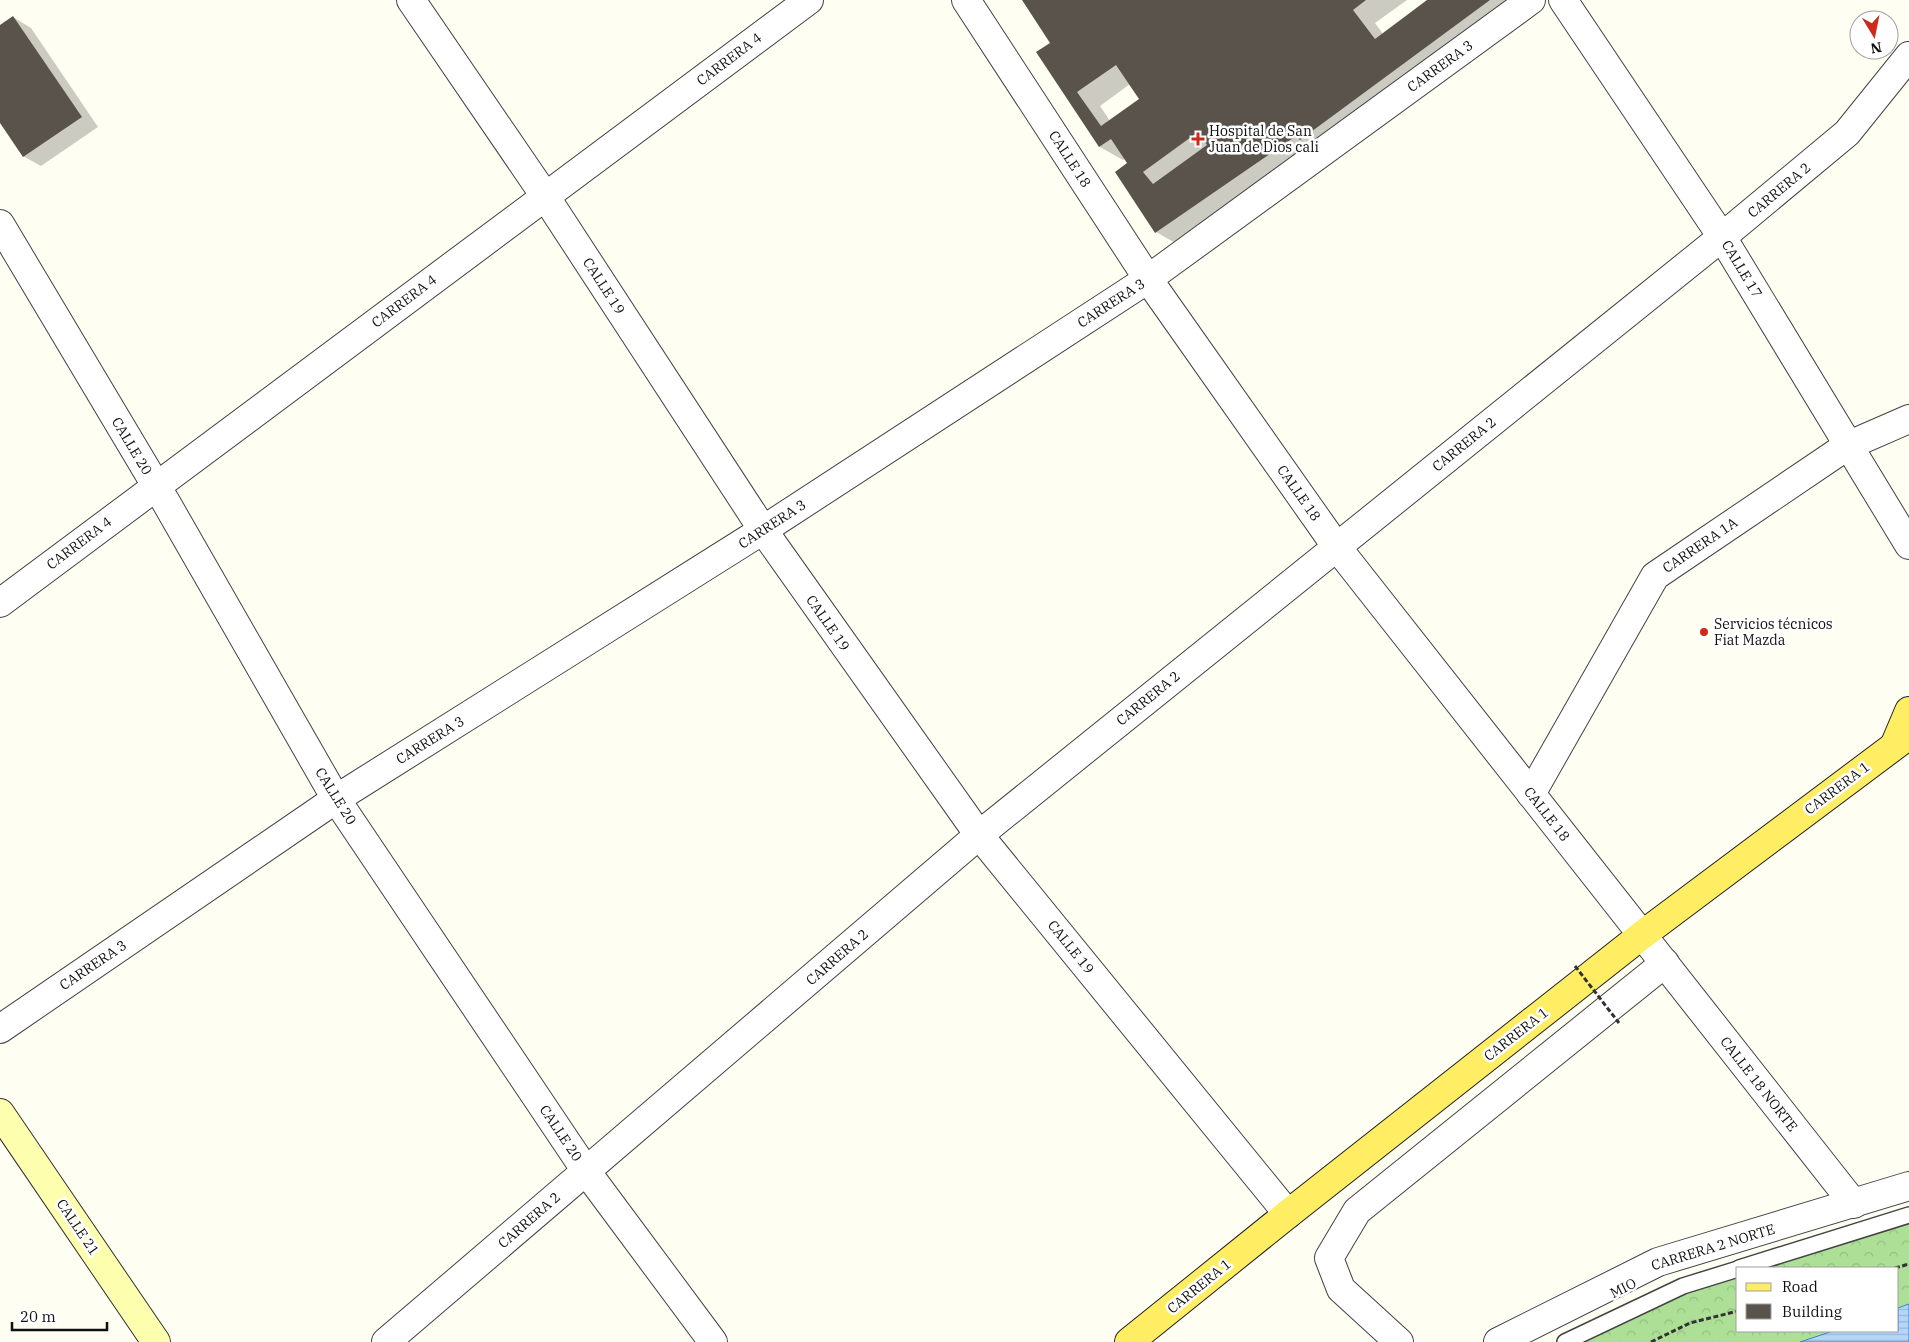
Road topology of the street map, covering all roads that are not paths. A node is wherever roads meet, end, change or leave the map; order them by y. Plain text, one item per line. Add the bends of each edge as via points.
1 (412, 0) edge
2 (809, 0) edge
3 (966, 0) edge
4 (1531, 0) edge
5 (1563, 0) edge
6 (1909, 56) edge
7 (545, 196) junction
8 (0, 224) edge
9 (1722, 237) junction
10 (1148, 279) junction
11 (1909, 419) edge
12 (1847, 446) junction
13 (156, 486) junction
14 (763, 530) junction
15 (1336, 546) junction
16 (1909, 546) edge
17 (0, 603) edge
18 (1909, 711) edge
19 (1904, 740) edge
20 (1531, 794) junction
21 (336, 799) junction
22 (979, 835) junction
23 (1642, 935) junction
24 (1664, 963) junction
25 (0, 1029) edge
26 (0, 1113) edge
27 (586, 1171) junction
28 (1909, 1186) edge
29 (1909, 1196) edge
30 (1854, 1204) junction
31 (1288, 1214) junction
32 (1909, 1215) edge
33 (1741, 1267) edge
34 (1736, 1269) edge
35 (156, 1342) edge
36 (386, 1342) edge
37 (713, 1342) edge
38 (1129, 1342) edge
39 (1399, 1342) edge
40 (1498, 1342) edge
41 (1516, 1342) edge
42 (1566, 1342) edge

1 - 7 street, CALLE 19
2 - 7 street, CARRERA 4
3 - 10 street, CALLE 18
4 - 10 street, CARRERA 3
5 - 9 street, CALLE 17
6 - 9 street, CARRERA 2 via 1847,133
7 - 13 street, CARRERA 4
7 - 14 street, CALLE 19
8 - 13 street, CALLE 20
9 - 12 street, CALLE 17
9 - 15 street, CARRERA 2
10 - 14 street, CARRERA 3
10 - 15 street, CALLE 18
11 - 12 street, CARRERA 1A
12 - 16 street, CALLE 17
12 - 20 street, CARRERA 1A via 1655,576
13 - 17 street, CARRERA 4
13 - 21 street, CALLE 20
14 - 21 street, CARRERA 3
14 - 22 street, CALLE 19
15 - 20 street, CALLE 18
15 - 22 street, CARRERA 2
18 - 19 main road
19 - 23 main road, CARRERA 1
20 - 23 street, CALLE 18
21 - 25 street, CARRERA 3
21 - 27 street, CALLE 20
22 - 27 street, CARRERA 2
22 - 31 street, CALLE 19
23 - 24 street, CALLE 18
23 - 31 main road, CARRERA 1
24 - 30 street, CALLE 18 NORTE
24 - 39 street via 1357,1211 1328,1258 1341,1289
26 - 35 main road, CALLE 21
27 - 36 street, CARRERA 2
27 - 37 street, CALLE 20
28 - 30 street, CARRERA 2 NORTE
29 - 41 lane, MIO via 1661,1269
30 - 40 street, CARRERA 2 NORTE via 1658,1262
31 - 38 main road, CARRERA 1
32 - 33 lane, MIO
34 - 42 lane, MIO via 1683,1286

